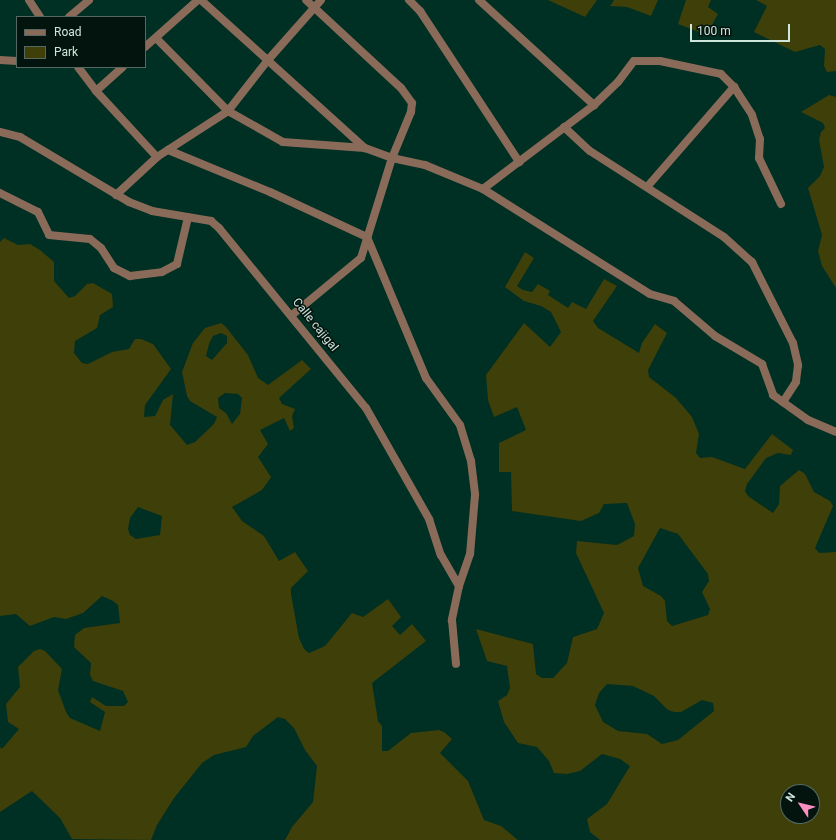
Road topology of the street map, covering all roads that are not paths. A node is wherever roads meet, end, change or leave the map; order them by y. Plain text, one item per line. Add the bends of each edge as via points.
1 (29, 0) edge
2 (89, 0) edge
3 (198, 0) edge
4 (201, 0) edge
5 (306, 0) edge
6 (321, 0) edge
7 (409, 0) edge
8 (479, 0) edge
9 (314, 8) junction
10 (39, 16) edge
11 (70, 16) edge
12 (156, 38) junction
13 (146, 46) edge
14 (268, 60) junction
15 (1, 61) edge
16 (16, 61) edge
17 (79, 68) edge
18 (122, 68) edge
19 (734, 87) junction
20 (96, 90) junction
21 (594, 105) junction
22 (228, 111) junction
23 (564, 127) junction
24 (0, 132) edge
25 (365, 148) junction
26 (168, 150) junction
27 (157, 157) junction
28 (392, 158) junction
29 (519, 162) junction
30 (647, 187) junction
31 (483, 189) junction
32 (0, 193) edge
33 (116, 195) junction
34 (782, 204) dead end
35 (188, 217) junction
36 (367, 237) junction
37 (292, 315) junction
38 (783, 402) junction
39 (836, 432) edge
40 (459, 586) junction
41 (456, 664) dead end

1 - 10 street
2 - 11 street
3 - 12 street
4 - 14 street
5 - 9 street
6 - 9 street
7 - 29 street via 420,11
8 - 21 street
9 - 14 street
9 - 28 street via 401,88 412,103 411,112
12 - 13 street
12 - 22 street
14 - 22 street
14 - 25 street
15 - 16 street
17 - 20 street
18 - 20 street
19 - 21 street via 721,74 704,69 660,61 634,61 618,82
19 - 30 street
19 - 34 street via 752,115 760,139 758,158
20 - 27 street
21 - 23 street
22 - 25 street via 284,142
22 - 26 street
23 - 29 street
23 - 30 street via 590,151
24 - 33 street, Calle cajigal via 20,137
25 - 28 street
26 - 27 street
26 - 36 street via 270,192
27 - 33 street
28 - 31 street via 425,165
28 - 36 street
29 - 31 street
30 - 38 street via 724,237 752,262 793,343 798,365 796,382
31 - 38 street via 650,294 674,301 715,336 762,364 773,395
32 - 35 street via 38,212 49,235 90,239 101,248 114,268 130,276 162,272 178,264
33 - 35 street, Calle cajigal via 152,210
35 - 37 street, Calle cajigal via 211,222 219,228
36 - 37 street via 361,258
36 - 40 street via 426,378 460,424 471,461 475,496 470,554
37 - 40 street, Calle cajigal via 366,408 430,519 441,556
38 - 39 street via 808,420
40 - 41 street via 452,620

